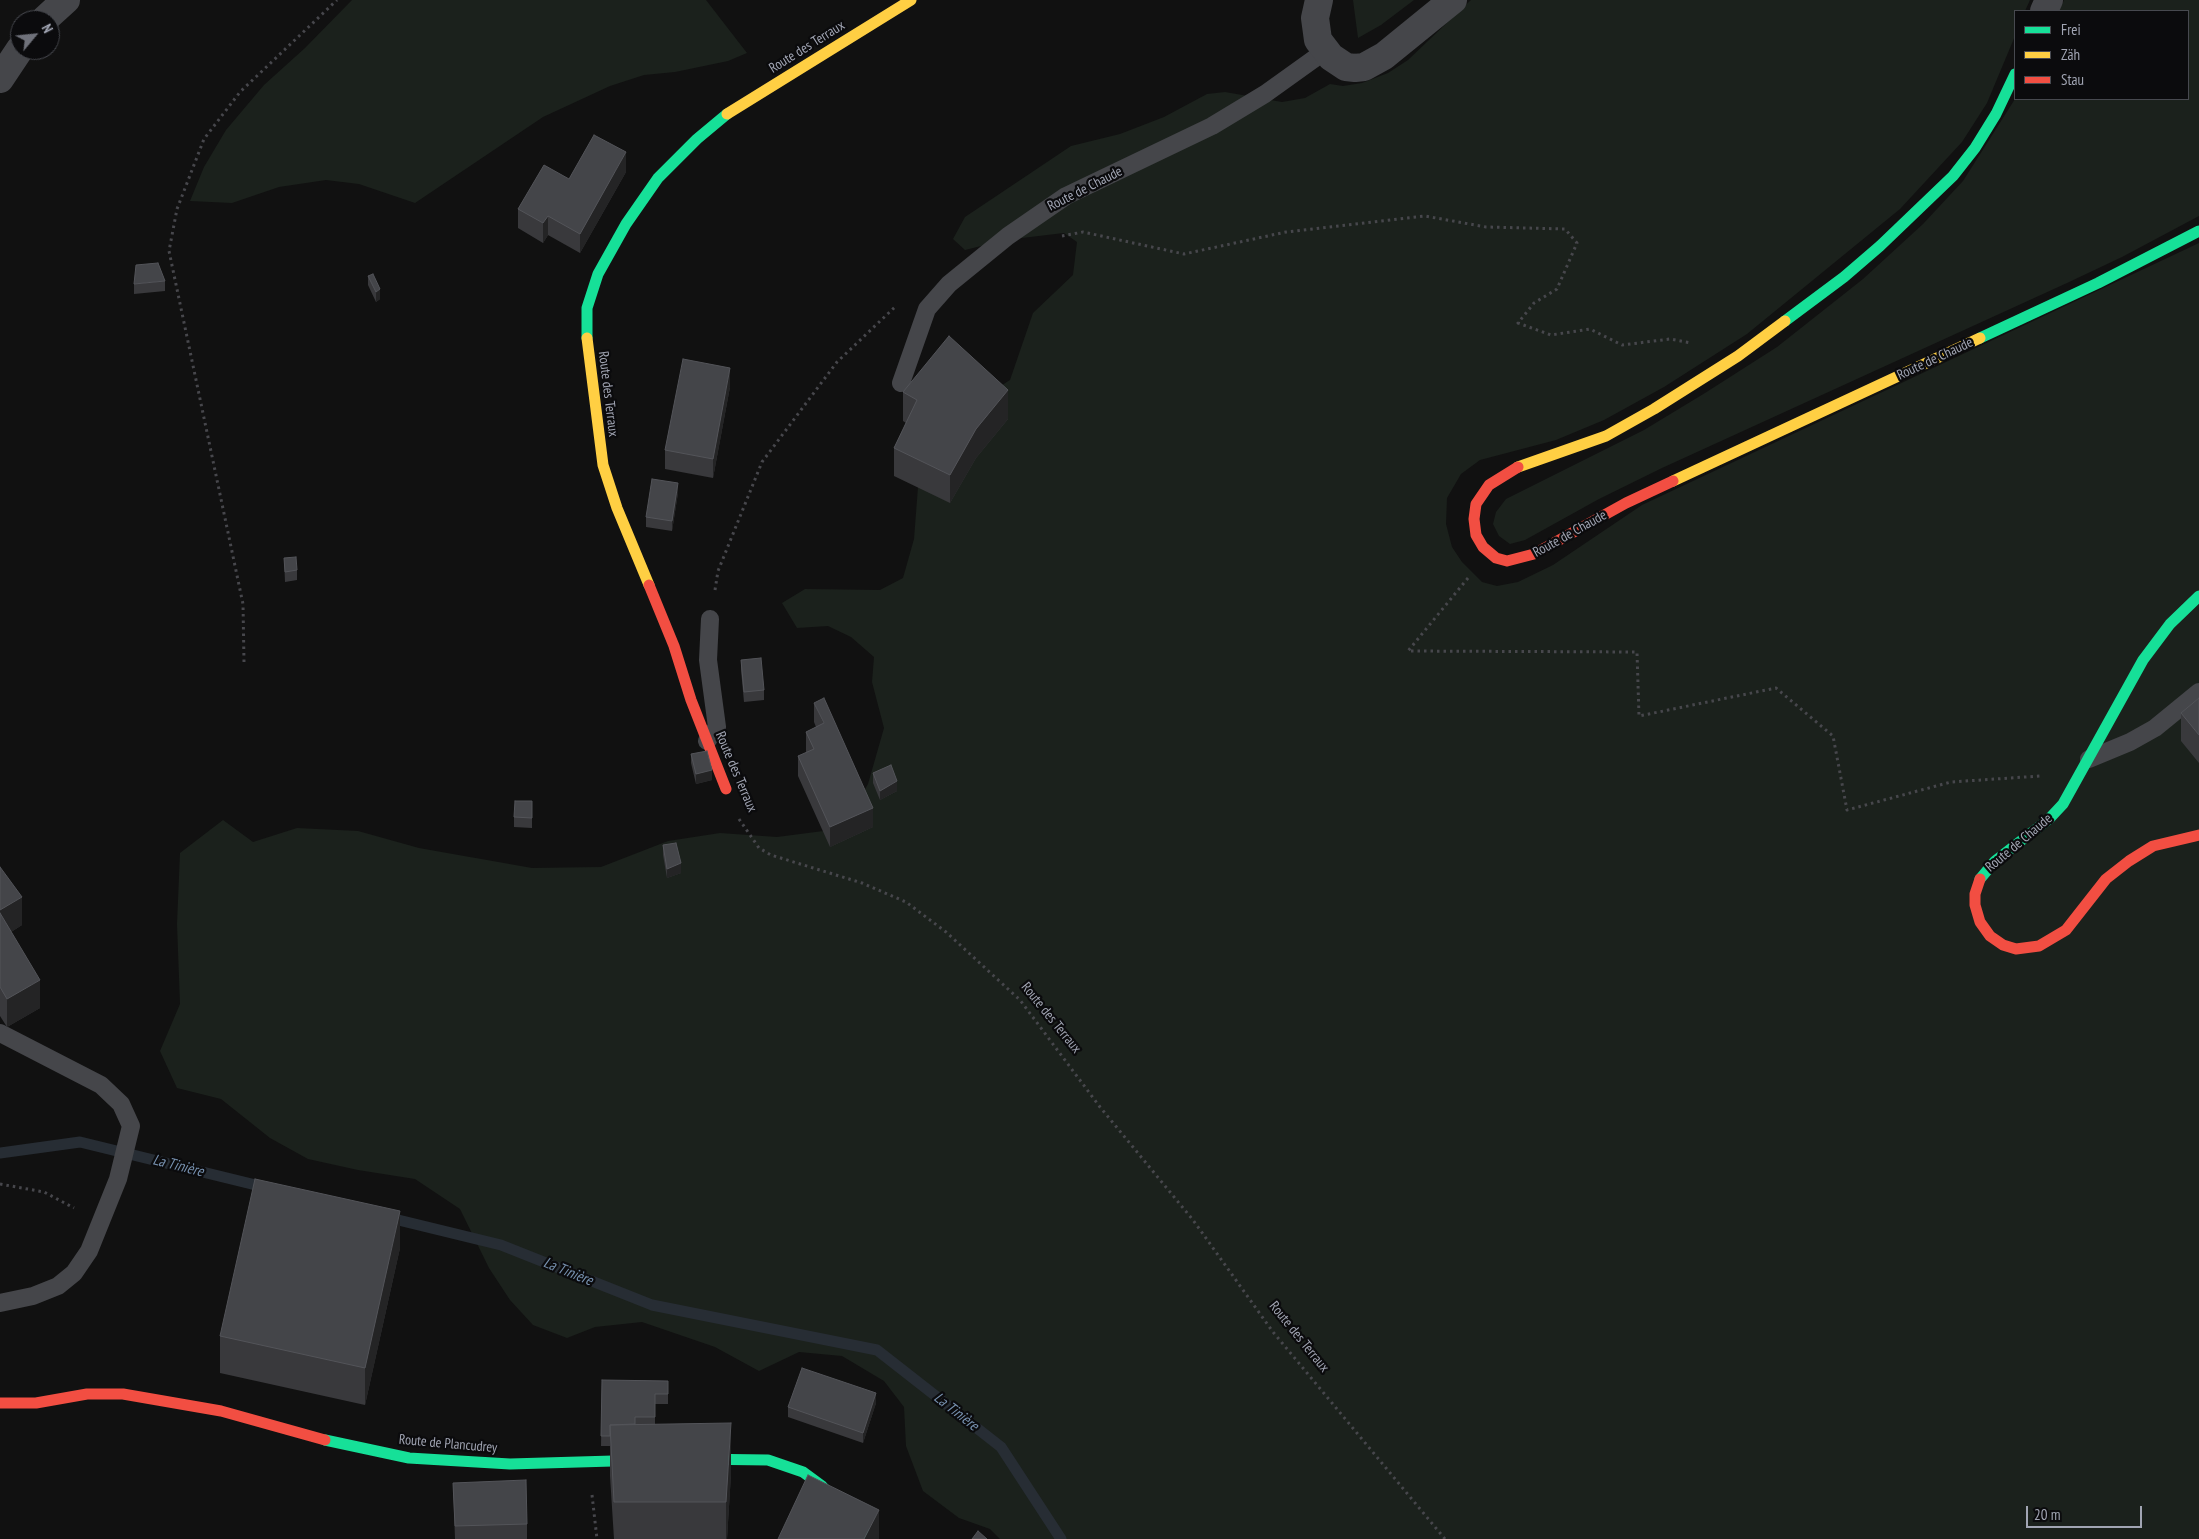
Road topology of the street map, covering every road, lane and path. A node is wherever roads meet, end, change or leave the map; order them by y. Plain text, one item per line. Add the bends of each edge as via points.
1 (66, 0) edge
2 (337, 0) edge
3 (911, 0) edge
4 (1319, 0) edge
5 (1452, 0) edge
6 (55, 10) edge
7 (1325, 52) junction
8 (12, 60) edge
9 (2014, 76) edge
10 (0, 79) edge
11 (2199, 231) edge
12 (1056, 237) dead end
13 (901, 301) dead end
14 (1738, 356) junction
15 (901, 382) dead end
16 (1490, 553) junction
17 (2199, 596) edge
18 (710, 619) joint
19 (244, 662) dead end
20 (2199, 692) edge
21 (707, 740) junction
22 (2085, 766) junction
23 (726, 789) joint
24 (2199, 835) edge
25 (0, 1033) edge
26 (0, 1184) edge
27 (101, 1222) junction
28 (0, 1303) edge
29 (0, 1403) edge
30 (683, 1459) edge
31 (655, 1460) edge
32 (588, 1462) junction
33 (597, 1539) edge
34 (872, 1539) edge
35 (1445, 1539) edge

1 - 6 street
2 - 19 path via 240,92 204,140 177,209 169,251 244,604
3 - 21 street, Route des Terraux via 730,112 697,139 658,178 641,201 611,248 591,291 585,328 586,349 603,465
4 - 7 street via 1316,33
5 - 7 street via 1399,45 1364,67 1346,67
7 - 15 lane, Route de Chaude via 1212,126 1066,196 1008,236 949,284 927,309
8 - 10 street
9 - 14 street via 1975,148 1936,193 1844,277
11 - 16 street, Route de Chaude via 2089,287 1626,502 1534,554 1507,561
12 - 14 path via 1083,232 1184,254 1286,232 1426,216 1486,227 1566,229 1578,243 1557,289 1534,303 1518,323 1551,335 1590,330 1622,345 1670,339 1691,343 1709,338 1718,340
13 - 18 path via 837,362 762,462 718,571
14 - 16 street via 1606,436 1513,469 1489,485 1480,497 1474,519 1479,541
16 - 22 path via 1408,651 1637,652 1639,716 1776,688 1833,736 1847,810 1951,782
17 - 22 street, Route de Chaude via 2154,643
18 - 21 lane via 708,660 716,727
20 - 22 lane via 2155,728
21 - 23 street, Route des Terraux
22 - 24 street, Route de Chaude via 2063,804 1987,868 1977,884 1975,905 1980,922 2003,946 2030,948 2053,940 2073,922 2106,879 2128,861 2153,846
23 - 35 path, Route des Terraux via 739,820 759,848 795,864 862,883 906,902 946,932 1020,1000 1100,1107 1193,1220 1273,1332
25 - 27 lane via 101,1085 121,1104 129,1118 131,1128 118,1179
26 - 27 path via 44,1192
27 - 28 lane via 89,1251 74,1273 58,1286 33,1296
29 - 32 street, Route de Plancudrey via 36,1403 86,1394 123,1394 221,1411 337,1443 409,1458 510,1464
30 - 34 street via 751,1458 789,1466 812,1477
31 - 32 street, Route de Plancudrey
32 - 33 path

